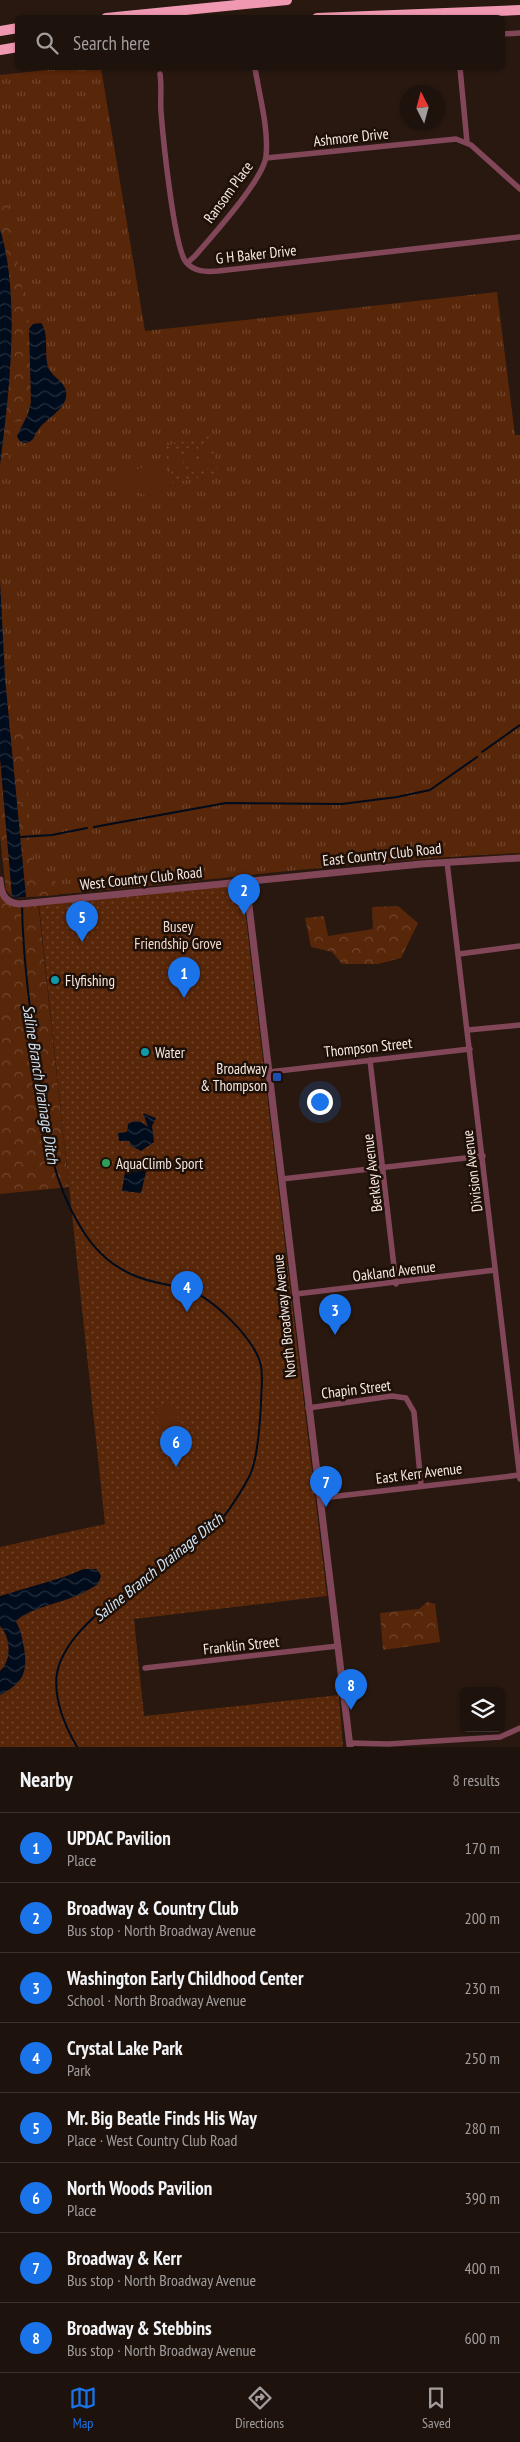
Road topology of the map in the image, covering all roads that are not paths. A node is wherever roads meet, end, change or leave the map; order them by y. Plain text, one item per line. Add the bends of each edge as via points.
1 (287, 0) edge
2 (520, 10) edge
3 (136, 15) edge
4 (393, 15) edge
5 (15, 28) edge
6 (0, 31) edge
7 (520, 33) edge
8 (505, 34) edge
9 (15, 48) edge
10 (0, 50) edge
11 (255, 70) edge
12 (460, 70) edge
13 (160, 74) dead end
14 (467, 142) junction
15 (266, 158) junction
16 (520, 189) edge
17 (520, 237) edge
18 (187, 263) junction
19 (520, 858) edge
20 (447, 862) junction
21 (0, 880) edge
22 (246, 882) junction
23 (520, 946) edge
24 (459, 954) junction
25 (520, 1025) edge
26 (468, 1030) junction
27 (470, 1049) junction
28 (370, 1060) junction
29 (269, 1072) junction
30 (483, 1156) junction
31 (383, 1167) junction
32 (282, 1179) junction
33 (496, 1270) junction
34 (396, 1284) junction
35 (296, 1294) junction
36 (308, 1408) junction
37 (520, 1476) edge
38 (421, 1485) junction
39 (321, 1498) junction
40 (338, 1646) junction
41 (145, 1668) dead end
42 (520, 1728) edge
43 (350, 1745) edge

1 - 3 highway
2 - 4 highway
5 - 6 highway
7 - 8 street
9 - 10 highway
11 - 15 street, Ransom Place
12 - 14 street
13 - 18 street via 161,114 177,237 182,257
14 - 15 street, Ashmore Drive via 449,139
14 - 16 street
15 - 18 street, Ransom Place via 251,186
17 - 18 street, G H Baker Drive via 218,271 201,271
19 - 20 street, East Country Club Road
20 - 22 street, East Country Club Road
20 - 24 street, Division Avenue
21 - 22 street, West Country Club Road via 2,892 13,903
22 - 29 street, North Broadway Avenue
23 - 24 street
24 - 26 street, Division Avenue
25 - 26 street
26 - 27 street, Division Avenue
27 - 28 street, Thompson Street
27 - 30 street, Division Avenue
28 - 29 street, Thompson Street
28 - 31 street, Berkley Avenue
29 - 32 street, North Broadway Avenue
30 - 31 street
30 - 33 street, Division Avenue
31 - 32 street
31 - 34 street, Berkley Avenue
32 - 35 street, North Broadway Avenue
33 - 34 street, Oakland Avenue
33 - 37 street, Division Avenue
34 - 35 street, Oakland Avenue
35 - 36 street, North Broadway Avenue
36 - 38 street, Chapin Street via 392,1396 406,1398 414,1412
36 - 39 street, North Broadway Avenue
37 - 38 street, East Kerr Avenue
38 - 39 street, East Kerr Avenue
39 - 40 street, North Broadway Avenue
40 - 41 street, Franklin Street
40 - 43 street, North Broadway Avenue
42 - 43 street via 500,1737

